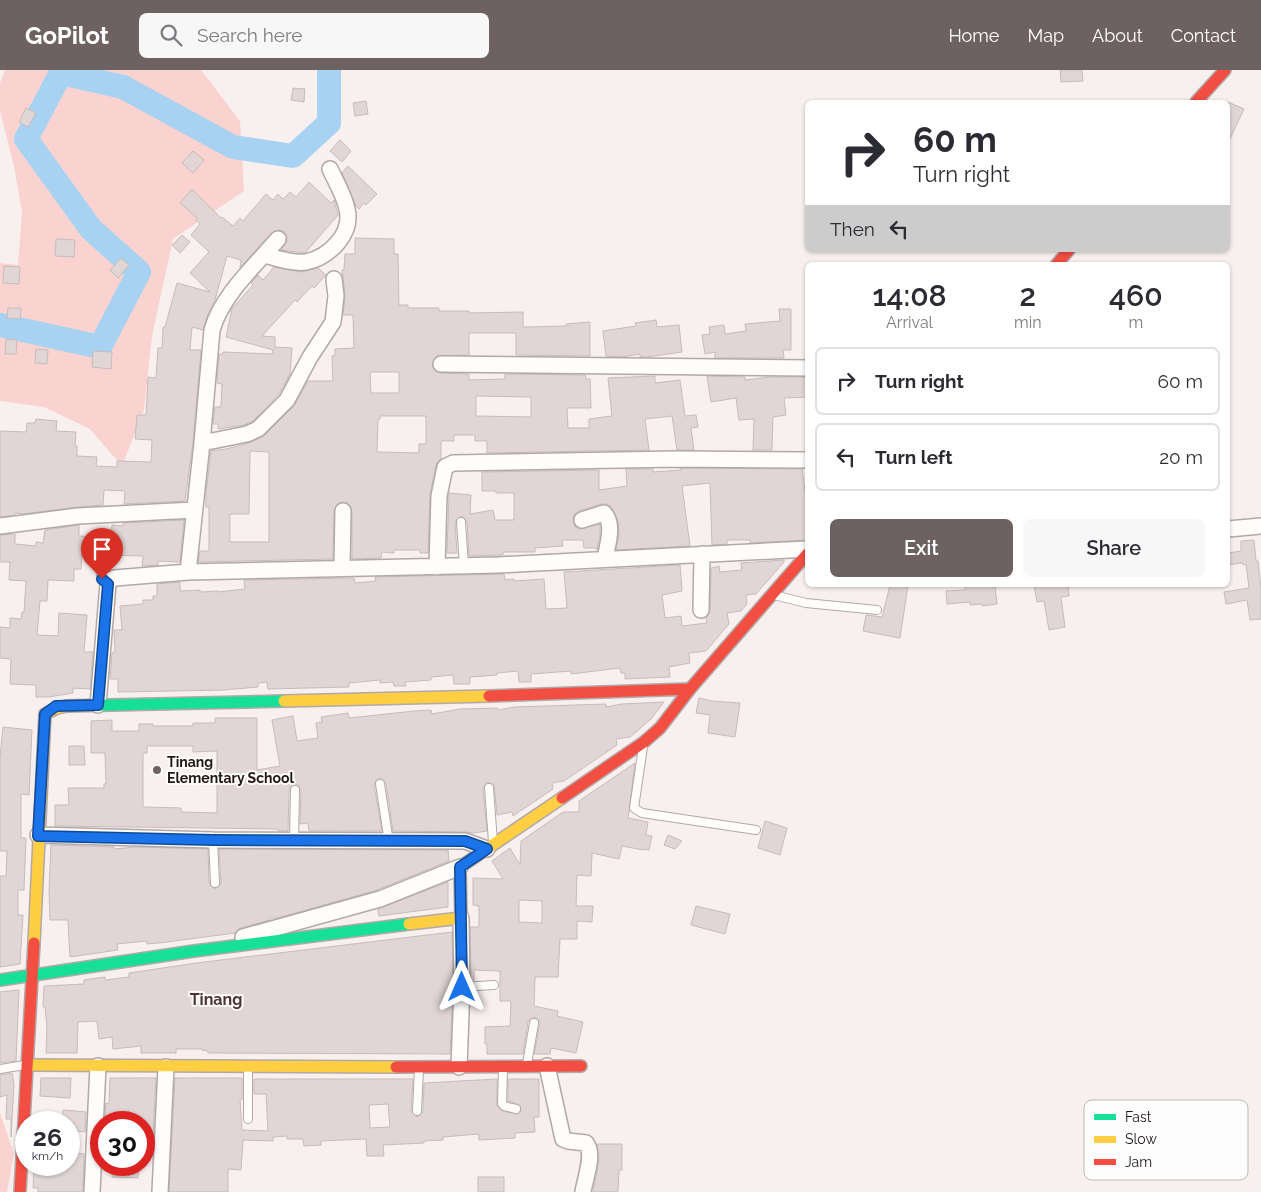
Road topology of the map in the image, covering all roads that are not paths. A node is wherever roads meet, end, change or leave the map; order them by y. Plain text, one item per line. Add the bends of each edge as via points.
1 (1224, 70) edge
2 (1198, 100) edge
3 (330, 169) dead end
4 (278, 239) dead end
5 (1067, 252) edge
6 (264, 255) junction
7 (1059, 262) edge
8 (334, 278) dead end
9 (441, 364) dead end
10 (805, 368) edge
11 (202, 443) junction
12 (805, 460) edge
13 (194, 510) junction
14 (343, 511) dead end
15 (582, 520) dead end
16 (460, 522) dead end
17 (0, 526) edge
18 (1261, 526) edge
19 (1230, 528) edge
20 (805, 548) edge
21 (702, 554) junction
22 (805, 556) edge
23 (99, 557) dead end
24 (605, 559) junction
25 (437, 566) junction
26 (464, 566) junction
27 (342, 568) junction
28 (188, 572) junction
29 (108, 584) junction
30 (772, 595) junction
31 (701, 610) dead end
32 (877, 610) dead end
33 (690, 689) junction
34 (98, 705) junction
35 (644, 742) junction
36 (380, 784) dead end
37 (489, 788) dead end
38 (295, 790) dead end
39 (756, 830) dead end
40 (38, 836) junction
41 (213, 840) junction
42 (294, 841) junction
43 (389, 842) junction
44 (490, 847) junction
45 (460, 867) junction
46 (215, 883) dead end
47 (461, 918) junction
48 (194, 951) junction
49 (33, 974) junction
50 (0, 980) edge
51 (494, 986) dead end
52 (462, 987) junction
53 (534, 1024) dead end
54 (28, 1065) junction
55 (98, 1066) junction
56 (248, 1066) junction
57 (503, 1066) junction
58 (527, 1066) junction
59 (547, 1066) junction
60 (581, 1066) dead end
61 (166, 1067) junction
62 (419, 1067) junction
63 (459, 1067) junction
64 (0, 1069) edge
65 (516, 1109) dead end
66 (418, 1111) dead end
67 (248, 1119) dead end
68 (20, 1192) edge
69 (92, 1192) edge
70 (160, 1192) edge
71 (583, 1192) edge

1 - 2 street
3 - 6 street via 347,209 347,226 336,245 322,256 306,262
4 - 6 street
5 - 7 street
6 - 11 street via 232,291 216,316 210,344
8 - 11 street via 333,322 287,400 258,428 247,434
9 - 10 street
11 - 13 street
12 - 25 street via 453,463 445,467 439,496
13 - 17 street via 78,516
13 - 28 street
14 - 27 street
15 - 24 street via 604,513 608,517
16 - 26 lane
18 - 19 street
20 - 21 street
21 - 24 street
21 - 31 street
22 - 30 street
23 - 29 lane via 102,579
24 - 26 street
25 - 26 street
25 - 27 street
27 - 28 street
28 - 29 street via 120,577
29 - 34 street
30 - 32 lane via 806,603
30 - 33 street
33 - 34 street
33 - 35 street via 660,728
34 - 40 street via 56,706 45,714
35 - 39 lane via 634,808 637,811
35 - 44 street
36 - 43 lane
37 - 44 lane
38 - 42 lane
40 - 41 street
40 - 49 street
41 - 42 street
41 - 46 lane
42 - 43 street
43 - 44 street via 465,841
44 - 45 street
45 - 47 street
45 - 48 street via 380,899
47 - 48 street
47 - 52 street
48 - 49 street
49 - 50 street
49 - 54 street
51 - 52 lane
52 - 63 street
53 - 58 lane
54 - 55 street
54 - 64 lane
54 - 68 street
55 - 61 street
55 - 69 street
56 - 61 street
56 - 62 street
56 - 67 lane
57 - 58 street
57 - 63 street
57 - 65 lane via 502,1104
58 - 59 street
59 - 60 street
59 - 71 street via 562,1139 586,1143 589,1147
61 - 70 street
62 - 63 street
62 - 66 lane

